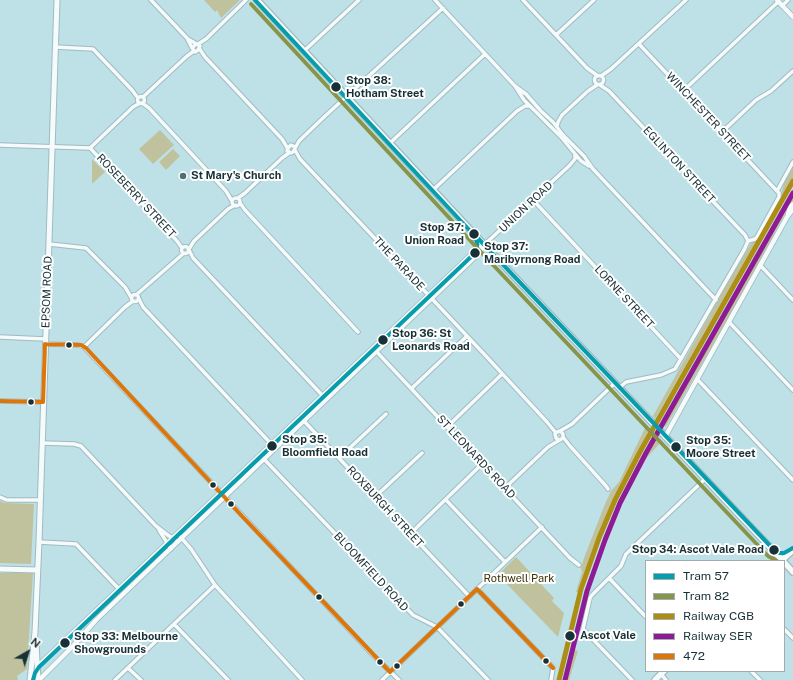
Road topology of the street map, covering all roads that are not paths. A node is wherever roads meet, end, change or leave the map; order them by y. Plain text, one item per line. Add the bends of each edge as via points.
1 (57, 0) edge
2 (151, 0) edge
3 (246, 0) edge
4 (359, 0) edge
5 (435, 0) edge
6 (523, 0) edge
7 (594, 0) edge
8 (686, 0) edge
9 (788, 0) edge
10 (261, 2) edge
11 (779, 2) edge
12 (443, 8) junction
13 (793, 17) edge
14 (556, 35) junction
15 (187, 38) junction
16 (639, 44) junction
17 (198, 46) junction
18 (56, 47) junction
19 (194, 50) junction
20 (304, 51) junction
21 (485, 54) junction
22 (205, 58) junction
23 (793, 71) edge
24 (599, 80) junction
25 (515, 86) junction
26 (683, 91) junction
27 (527, 95) junction
28 (347, 97) junction
29 (523, 99) junction
30 (141, 100) junction
31 (531, 100) junction
32 (529, 105) junction
33 (517, 111) junction
34 (562, 116) junction
35 (548, 118) junction
36 (548, 125) junction
37 (556, 125) junction
38 (722, 132) junction
39 (282, 139) junction
40 (390, 144) junction
41 (0, 145) edge
42 (52, 146) junction
43 (294, 147) junction
44 (90, 148) junction
45 (289, 151) junction
46 (579, 151) junction
47 (575, 155) junction
48 (583, 155) junction
49 (300, 159) junction
50 (581, 161) junction
51 (793, 162) edge
52 (568, 168) junction
53 (593, 169) junction
54 (432, 190) junction
55 (777, 191) junction
56 (533, 200) junction
57 (236, 201) junction
58 (793, 204) edge
59 (793, 209) edge
60 (787, 217) junction
61 (474, 235) junction
62 (748, 241) junction
63 (49, 244) junction
64 (483, 246) junction
65 (185, 250) junction
66 (489, 251) junction
67 (478, 254) junction
68 (470, 256) junction
69 (760, 265) junction
70 (430, 297) junction
71 (135, 298) junction
72 (716, 300) junction
73 (793, 300) edge
74 (729, 322) junction
75 (358, 332) dead end
76 (467, 336) junction
77 (0, 337) edge
78 (45, 342) junction
79 (84, 347) junction
80 (375, 349) junction
81 (682, 359) junction
82 (502, 374) junction
83 (697, 379) junction
84 (617, 386) junction
85 (412, 388) junction
86 (793, 390) edge
87 (324, 398) junction
88 (0, 401) edge
89 (43, 402) junction
90 (386, 414) dead end
91 (302, 419) junction
92 (572, 424) junction
93 (447, 427) junction
94 (557, 433) junction
95 (665, 437) junction
96 (562, 438) junction
97 (42, 443) junction
98 (273, 446) junction
99 (548, 447) junction
100 (422, 453) dead end
101 (262, 457) junction
102 (339, 458) junction
103 (482, 464) junction
104 (705, 479) junction
105 (793, 480) edge
106 (505, 488) junction
107 (608, 489) dead end
108 (223, 495) junction
109 (0, 497) edge
110 (375, 497) junction
111 (40, 500) junction
112 (446, 500) junction
113 (156, 526) junction
114 (542, 527) junction
115 (410, 534) junction
116 (176, 536) junction
117 (180, 540) junction
118 (39, 542) junction
119 (167, 544) junction
120 (171, 549) junction
121 (793, 550) edge
122 (781, 560) edge
123 (783, 560) edge
124 (505, 562) junction
125 (579, 565) dead end
126 (0, 569) edge
127 (37, 570) junction
128 (609, 578) junction
129 (215, 585) junction
130 (119, 589) junction
131 (477, 589) junction
132 (124, 594) junction
133 (470, 596) junction
134 (645, 615) edge
135 (92, 616) junction
136 (96, 620) junction
137 (174, 624) junction
138 (437, 627) junction
139 (785, 630) edge
140 (35, 632) junction
141 (793, 638) edge
142 (38, 666) junction
143 (128, 668) junction
144 (390, 672) junction
145 (752, 672) edge
146 (662, 673) edge
147 (30, 680) edge
148 (39, 680) edge
149 (115, 680) edge
150 (141, 680) edge
151 (228, 680) edge
152 (302, 680) edge
153 (382, 680) edge
154 (399, 680) edge
155 (488, 680) edge
156 (551, 680) edge
157 (632, 680) edge
158 (655, 680) edge
159 (666, 680) edge
160 (760, 680) edge

1 - 18 main road, EPSOM ROAD
2 - 15 street, THE PARADE
3 - 17 street
4 - 20 street
5 - 12 street
6 - 14 street, EGLINTON STREET
7 - 14 street
8 - 16 street
9 - 11 street
10 - 20 main road
11 - 13 street
11 - 26 street
12 - 21 street
12 - 28 street
14 - 24 street, EGLINTON STREET
15 - 17 street, THE PARADE
15 - 19 street, THE PARADE
16 - 24 street
16 - 26 street, WINCHESTER STREET
17 - 19 street
17 - 22 street, THE PARADE
18 - 30 street via 93,49
18 - 42 main road, EPSOM ROAD
19 - 22 street, THE PARADE
19 - 30 street
20 - 28 main road
21 - 25 street
21 - 40 street
22 - 39 street, THE PARADE
23 - 38 street via 771,91 756,100
24 - 34 street
24 - 62 street, EGLINTON STREET
25 - 27 street
25 - 29 street
26 - 38 street, WINCHESTER STREET
27 - 29 street
27 - 31 street
28 - 40 main road
28 - 43 street
29 - 32 street
29 - 33 street
30 - 44 street
30 - 57 street
31 - 32 street
31 - 35 street
32 - 33 street
32 - 36 street
33 - 54 street
34 - 35 street
34 - 37 street
35 - 37 street
36 - 37 street
36 - 47 street
37 - 46 street
38 - 55 street, WINCHESTER STREET
39 - 43 street, THE PARADE
39 - 45 street, THE PARADE
40 - 54 main road
41 - 42 street, ROSEBERRY STREET
42 - 44 street, ROSEBERRY STREET
42 - 63 main road, EPSOM ROAD
43 - 45 street
43 - 45 street
43 - 49 street, THE PARADE
44 - 65 street, ROSEBERRY STREET
45 - 49 street, THE PARADE
45 - 57 street
46 - 47 street, UNION ROAD
46 - 48 street
47 - 50 street
47 - 52 street, UNION ROAD
48 - 50 street, UNION ROAD
48 - 53 street
49 - 70 street, THE PARADE
50 - 52 street, UNION ROAD
50 - 53 street
51 - 55 street
52 - 56 street, UNION ROAD
53 - 72 street
54 - 61 main road
55 - 62 street via 779,197 757,237
56 - 64 street, UNION ROAD
56 - 81 street, LORNE STREET
57 - 65 street
57 - 75 street
58 - 60 street
59 - 60 street
60 - 69 street
61 - 64 main road
61 - 68 street, UNION ROAD via 477,246
62 - 72 street
63 - 71 street via 86,248
63 - 78 main road, EPSOM ROAD
64 - 66 main road
64 - 67 street, UNION ROAD
64 - 68 street, UNION ROAD
65 - 71 street
65 - 87 street, ROSEBERRY STREET
66 - 67 street, UNION ROAD via 483,250
66 - 84 main road
67 - 70 street, UNION ROAD
68 - 70 street, UNION ROAD
69 - 73 street
69 - 74 street
70 - 76 street, THE PARADE
70 - 80 street, UNION ROAD
71 - 79 street
71 - 98 street
72 - 81 street
74 - 83 street
74 - 86 street
76 - 82 street, THE PARADE
76 - 85 street
77 - 78 street
78 - 79 street
78 - 89 main road, EPSOM ROAD
79 - 108 street
80 - 85 street, ST LEONARDS ROAD
80 - 87 street, UNION ROAD
81 - 84 street via 671,372
82 - 93 street
82 - 94 street, THE PARADE
83 - 95 street
83 - 105 street
84 - 92 street
84 - 95 main road
85 - 93 street, ST LEONARDS ROAD
87 - 91 street, UNION ROAD
88 - 89 street
89 - 97 main road, EPSOM ROAD
90 - 102 street
91 - 98 street, UNION ROAD
91 - 102 street, ROXBURGH STREET
92 - 94 street
92 - 96 street
93 - 103 street, ST LEONARDS ROAD
94 - 96 street
94 - 96 street
94 - 99 street
95 - 104 main road
96 - 99 street
96 - 107 street
97 - 111 main road, EPSOM ROAD
97 - 113 street via 81,446
98 - 101 street, UNION ROAD
99 - 106 street
100 - 110 street
101 - 108 street, UNION ROAD
101 - 138 street, BLOOMFIELD ROAD via 412,615
102 - 110 street, ROXBURGH STREET
103 - 106 street, ST LEONARDS ROAD
103 - 112 street
104 - 122 main road
104 - 128 street via 626,554 621,566
106 - 114 street, ST LEONARDS ROAD
108 - 116 street, UNION ROAD
108 - 117 street, UNION ROAD
108 - 144 street
109 - 111 street via 7,500
110 - 115 street, ROXBURGH STREET
111 - 118 main road, EPSOM ROAD
112 - 115 street
112 - 124 street
113 - 116 street via 170,537
113 - 119 street
114 - 124 street
114 - 125 street, ST LEONARDS ROAD
115 - 133 street, ROXBURGH STREET
116 - 117 street
116 - 119 street, UNION ROAD
117 - 120 street, UNION ROAD
117 - 129 street via 191,549
118 - 127 main road, EPSOM ROAD
118 - 130 street via 76,544
119 - 120 street
119 - 130 street, UNION ROAD
120 - 132 street, UNION ROAD
121 - 123 main road
124 - 131 street
126 - 127 main road
127 - 140 main road, EPSOM ROAD
128 - 134 street
128 - 157 street via 590,598 583,629
129 - 137 street
129 - 152 street
130 - 132 street
130 - 135 street, UNION ROAD
131 - 133 street
131 - 156 street via 553,668
132 - 136 street, UNION ROAD
133 - 138 street
135 - 136 street
135 - 142 street, UNION ROAD
136 - 148 street, UNION ROAD
137 - 143 street
137 - 151 street
138 - 144 street
138 - 155 street, BLOOMFIELD ROAD
139 - 141 street
140 - 142 main road, EPSOM ROAD
140 - 147 main road, EPSOM ROAD
142 - 147 main road
142 - 148 main road, EPSOM ROAD
143 - 149 street
143 - 150 street
144 - 153 street
144 - 154 street
145 - 160 street
146 - 158 main road
146 - 159 street

